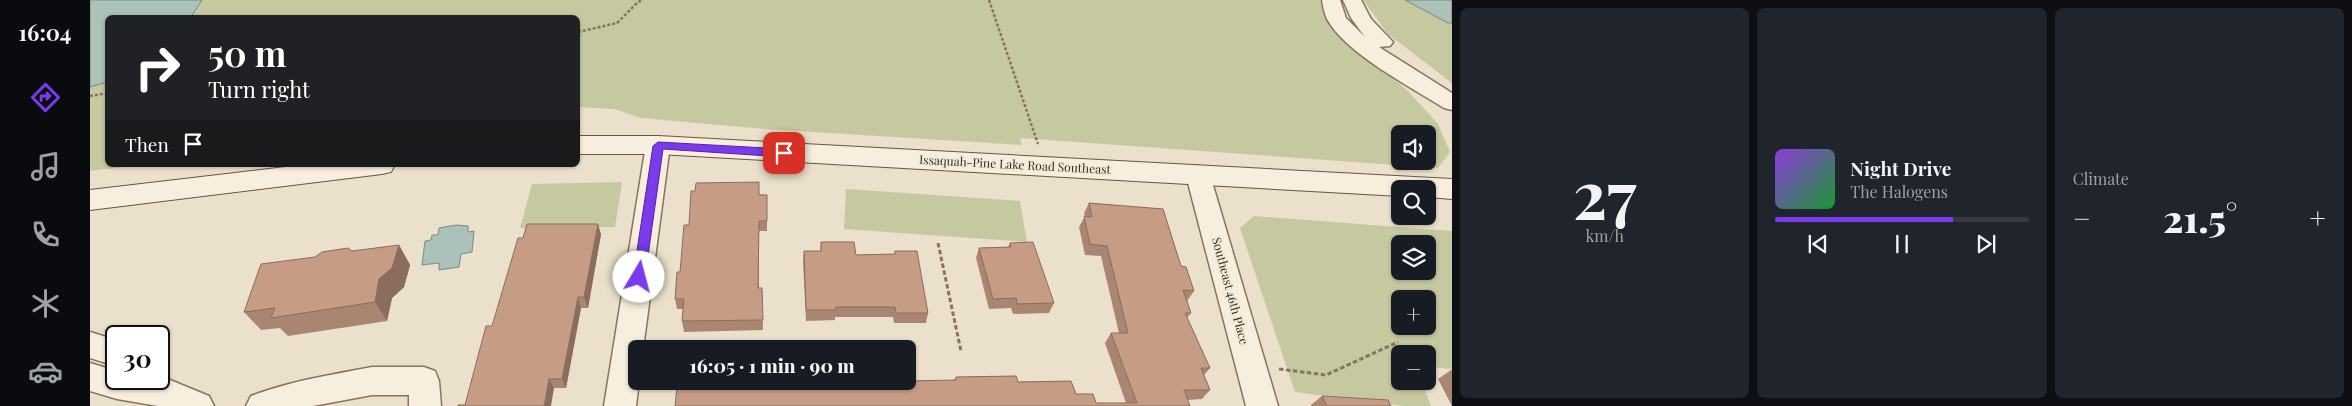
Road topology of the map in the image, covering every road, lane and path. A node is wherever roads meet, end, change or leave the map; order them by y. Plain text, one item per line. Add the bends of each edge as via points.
1 (643, 0) edge
2 (989, 0) edge
3 (1331, 0) edge
4 (1352, 0) edge
5 (580, 32) edge
6 (1452, 87) edge
7 (105, 93) edge
8 (90, 96) edge
9 (1452, 103) edge
10 (580, 145) edge
11 (658, 146) junction
12 (365, 167) edge
13 (1046, 167) junction
14 (1198, 175) junction
15 (1452, 189) edge
16 (90, 200) edge
17 (938, 244) dead end
18 (1398, 342) dead end
19 (90, 345) edge
20 (105, 350) edge
21 (961, 351) dead end
22 (1251, 365) junction
23 (90, 377) edge
24 (162, 393) edge
25 (198, 406) edge
26 (262, 406) edge
27 (425, 406) edge
28 (620, 406) edge
29 (1262, 406) edge

1 - 5 path via 617,23
2 - 13 path
3 - 9 street via 1337,20 1349,33 1391,65
4 - 6 street via 1360,20 1372,34
7 - 8 path
10 - 11 main road, Issaquah-Pine Lake Road Southeast
11 - 13 main road, Issaquah-Pine Lake Road Southeast
11 - 28 street
12 - 16 main road
13 - 14 main road, Issaquah-Pine Lake Road Southeast
14 - 15 main road, Issaquah-Pine Lake Road Southeast
14 - 22 street, Southeast 46th Place
17 - 21 path
18 - 22 path via 1326,375
19 - 20 street
22 - 29 street, Southeast 46th Place
23 - 24 street
24 - 25 street
26 - 27 street via 302,394 372,382 424,381

